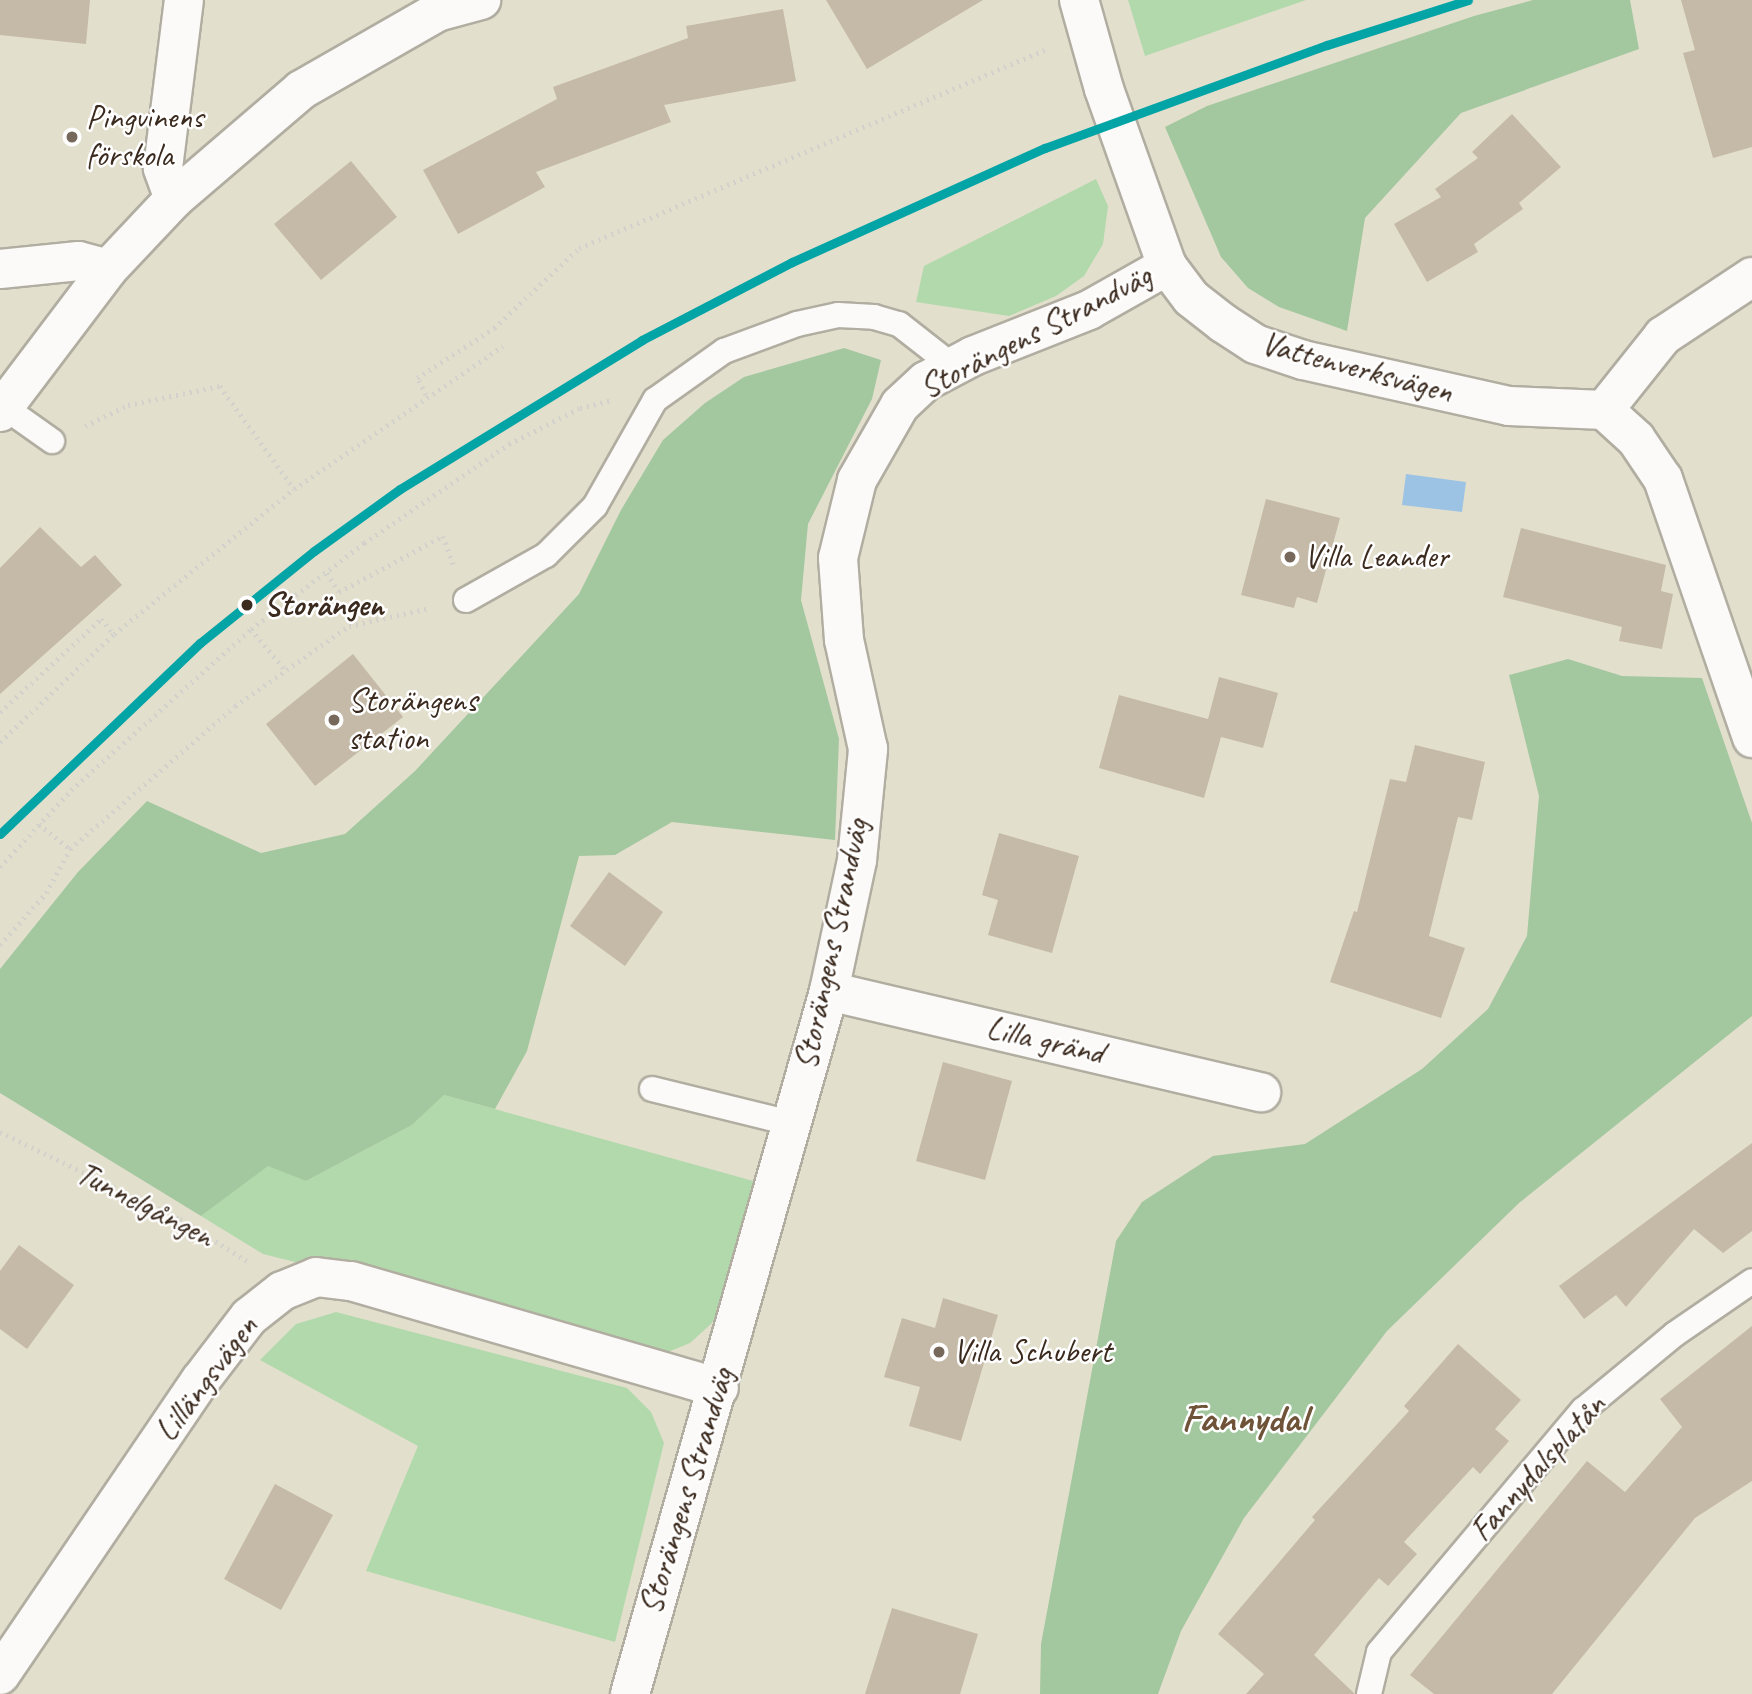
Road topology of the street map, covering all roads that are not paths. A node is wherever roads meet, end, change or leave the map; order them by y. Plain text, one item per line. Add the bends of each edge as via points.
1 (184, 0) edge
2 (481, 0) edge
3 (1083, 17) edge
4 (174, 199) junction
5 (1167, 266) junction
6 (0, 269) edge
7 (108, 269) junction
8 (1752, 277) edge
9 (954, 366) junction
10 (2, 410) edge
11 (1604, 410) junction
12 (52, 441) road end
13 (466, 600) road end
14 (1752, 738) edge
15 (829, 991) junction
16 (652, 1089) dead end
17 (1261, 1092) dead end
18 (790, 1123) junction
19 (1752, 1281) edge
20 (719, 1388) junction
21 (0, 1675) edge
22 (630, 1694) edge
23 (1368, 1694) edge

1 - 4 street via 163,169
2 - 4 street via 437,12 301,90
3 - 5 street, Vattenverksvägen
4 - 7 street
5 - 9 street, Storängens Strandväg via 1089,310
5 - 11 street, Vattenverksvägen via 1191,298 1255,344 1303,360 1509,406
6 - 7 street via 79,261
7 - 10 street
8 - 11 street via 1663,335
9 - 13 lane via 899,324 874,317 838,315 797,324 724,351 655,400 595,506 546,555
9 - 15 street, Storängens Strandväg via 900,405 857,480 838,558 844,640 868,750 857,860
10 - 12 lane
11 - 14 street via 1636,439 1664,479
15 - 17 street, Lilla gränd
15 - 18 street, Storängens Strandväg
16 - 18 lane
18 - 20 street, Storängens Strandväg
19 - 23 lane, Fannydalsplatån via 1675,1334 1583,1410 1380,1652
20 - 21 street, Lillängsvägen via 351,1281 316,1277 282,1291 249,1317 200,1381
20 - 22 street, Storängens Strandväg

